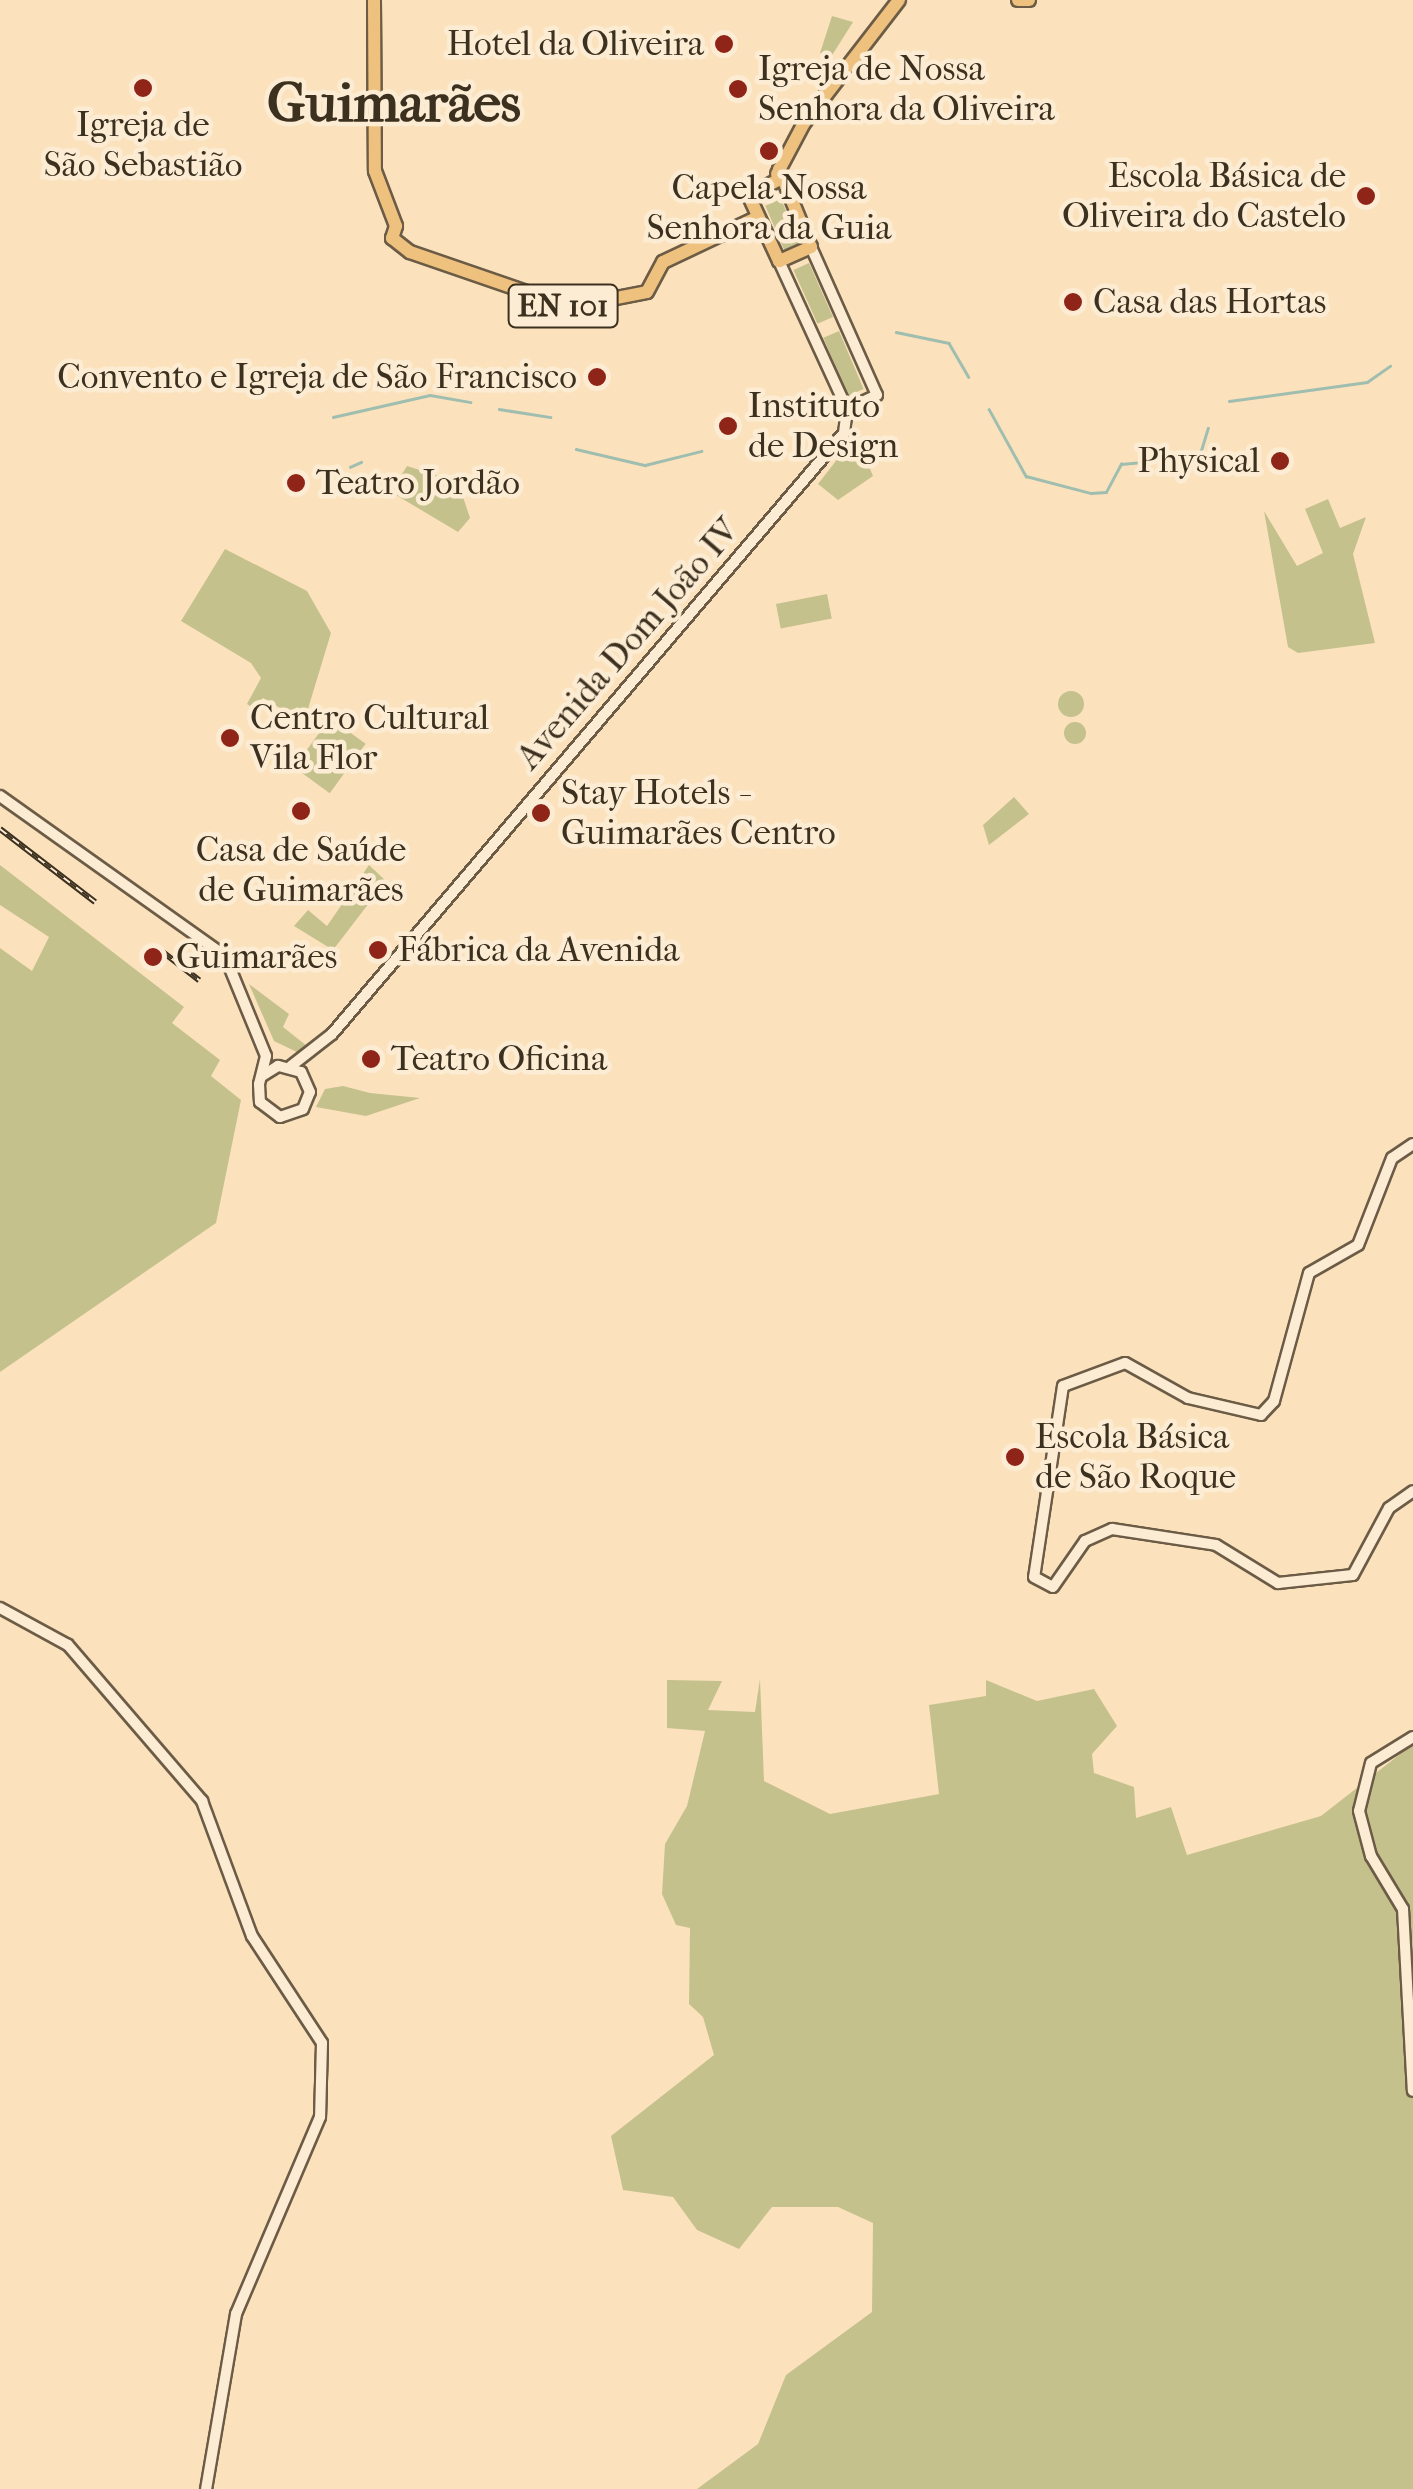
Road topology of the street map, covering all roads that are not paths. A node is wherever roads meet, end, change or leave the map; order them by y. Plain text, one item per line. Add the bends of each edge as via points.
1 (374, 0) edge
2 (898, 0) edge
3 (1018, 0) edge
4 (1029, 0) edge
5 (778, 176) junction
6 (758, 217) junction
7 (811, 247) junction
8 (778, 261) junction
9 (848, 410) junction
10 (0, 796) edge
11 (259, 1036) junction
12 (321, 1046) junction
13 (288, 1066) junction
14 (262, 1076) junction
15 (310, 1092) junction
16 (1413, 1144) edge
17 (1413, 1490) edge
18 (0, 1608) edge
19 (1413, 1736) edge
20 (1413, 2090) edge
21 (206, 2489) edge

1 - 6 main road, EN 101 via 374,150 392,238 450,269 570,308 647,292 663,262
2 - 5 main road
3 - 4 main road
5 - 6 main road via 749,196
5 - 7 main road
6 - 8 main road
7 - 8 main road
7 - 9 street, Avenida Dom João IV via 877,395
8 - 9 street
9 - 12 street, Avenida Dom João IV via 840,438
10 - 11 street via 225,956
11 - 13 street
11 - 14 street
12 - 13 street, Avenida Dom João IV
12 - 15 street, Avenida Dom João IV
13 - 14 street
13 - 15 street
14 - 15 street via 260,1102 272,1114 296,1114
16 - 17 street via 1392,1158 1358,1245 1308,1274 1274,1401 1261,1415 1188,1398 1124,1363 1063,1386 1034,1577 1044,1588 1058,1584 1084,1541 1112,1529 1216,1545 1278,1583 1353,1574 1389,1508
18 - 21 street via 50,1631 111,1688 221,1832 252,1936 315,2030 327,2082 236,2314
19 - 20 street via 1371,1763 1359,1811 1371,1856 1404,1909

